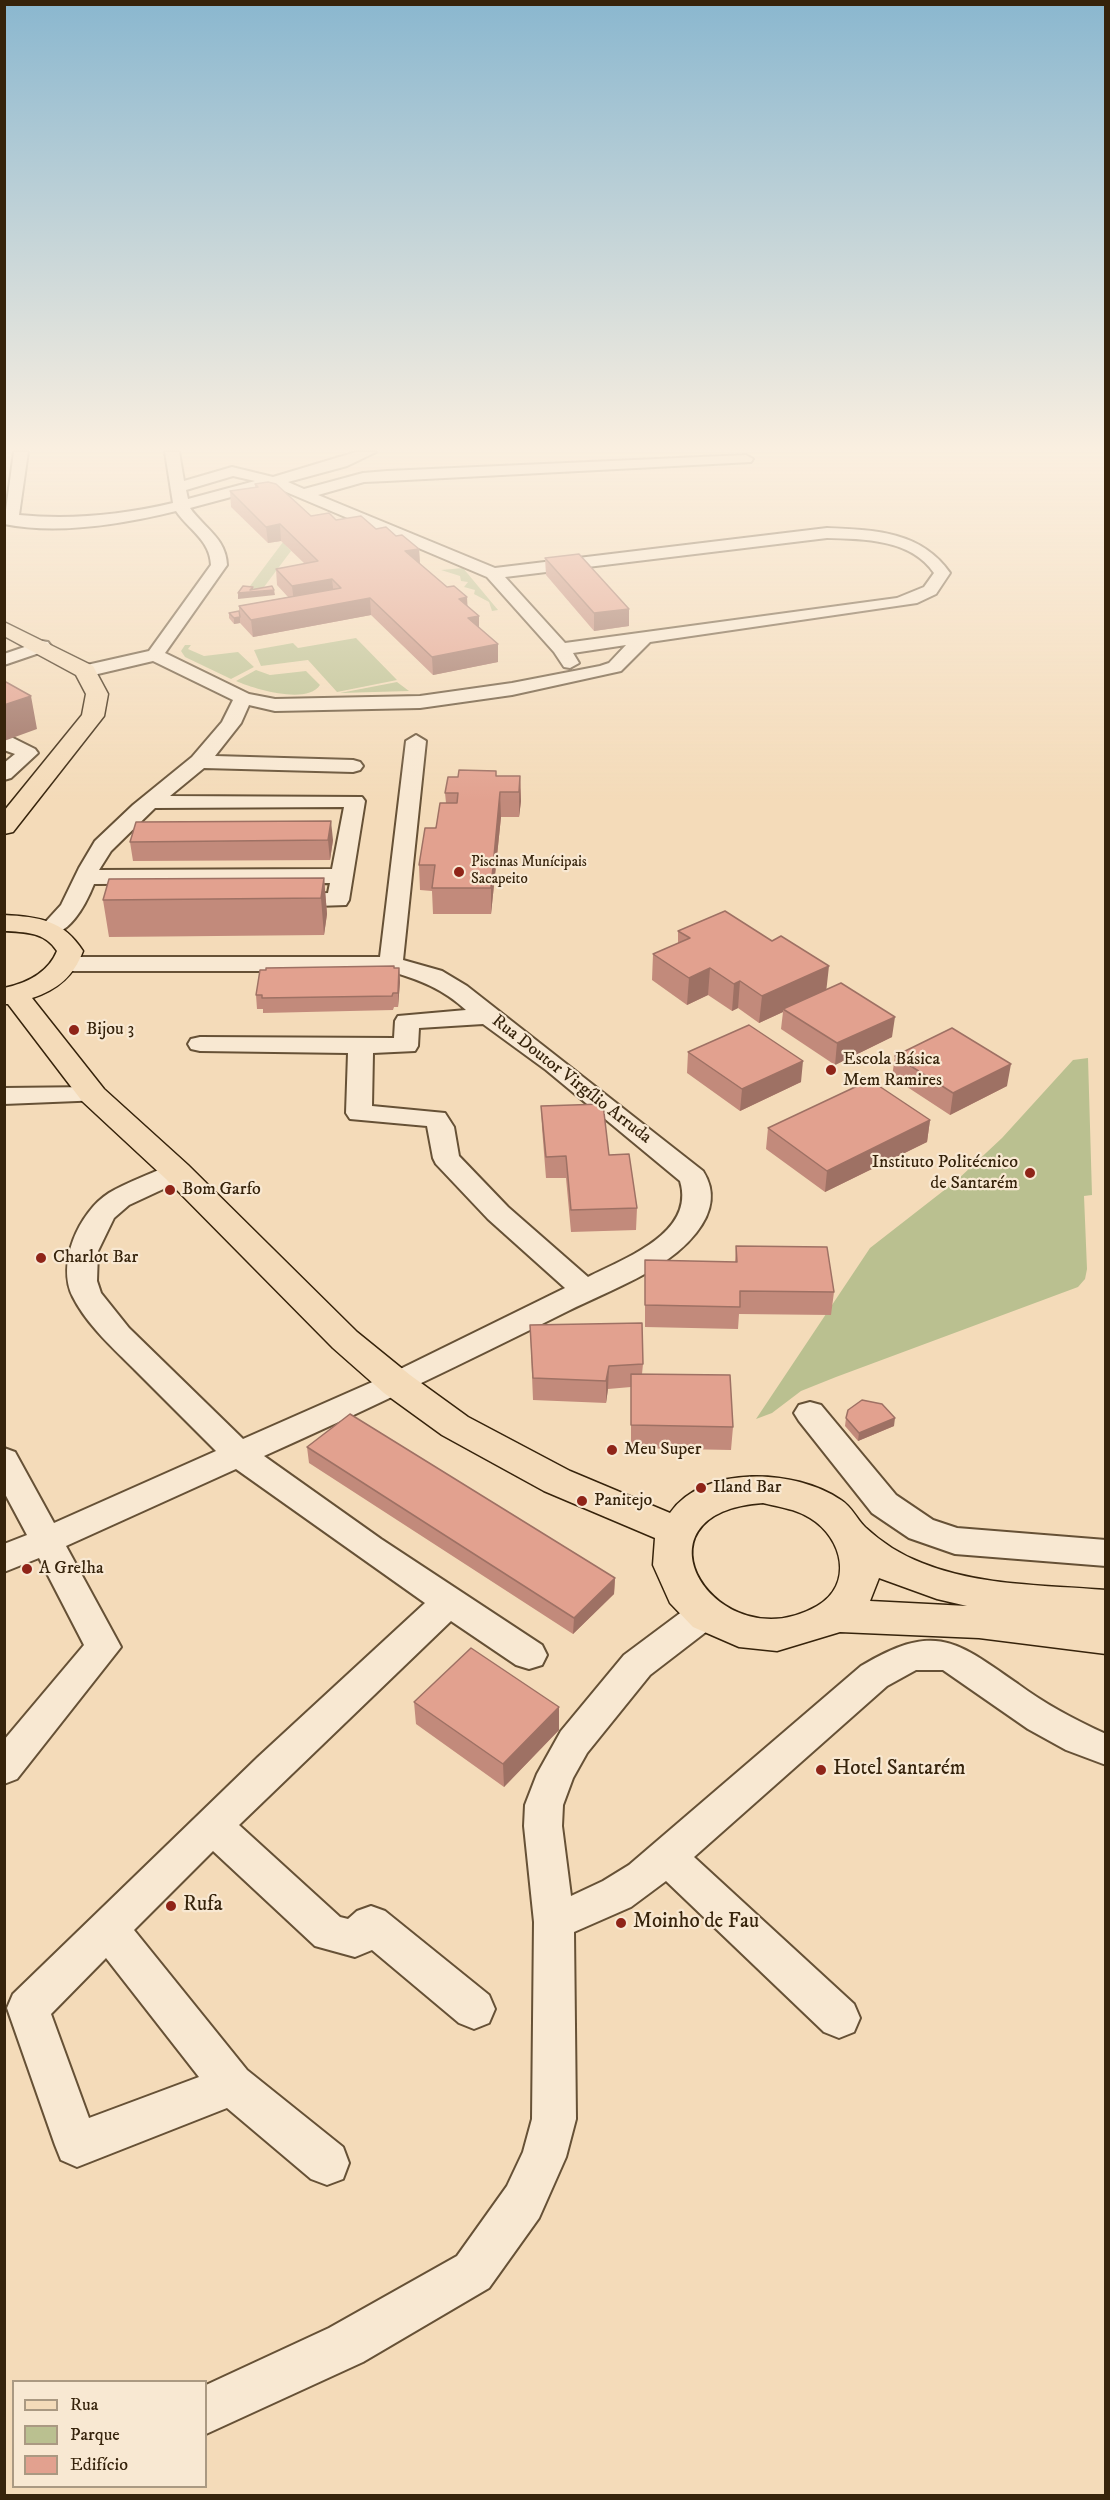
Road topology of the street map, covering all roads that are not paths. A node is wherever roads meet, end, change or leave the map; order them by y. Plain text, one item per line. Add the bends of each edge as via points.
1 (216, 569) edge
2 (483, 569) edge
3 (506, 569) edge
4 (531, 569) edge
5 (940, 569) edge
6 (512, 571) junction
7 (493, 573) junction
8 (536, 596) dead end
9 (4, 628) edge
10 (567, 629) dead end
11 (644, 638) junction
12 (42, 646) junction
13 (583, 646) junction
14 (561, 649) junction
15 (155, 655) junction
16 (4, 660) edge
17 (85, 671) junction
18 (582, 676) junction
19 (549, 682) junction
20 (243, 698) junction
21 (416, 741) dead end
22 (4, 744) edge
23 (201, 762) junction
24 (353, 766) dead end
25 (4, 774) edge
26 (152, 802) junction
27 (124, 824) junction
28 (160, 824) edge
29 (327, 825) edge
30 (351, 825) junction
31 (4, 827) edge
32 (342, 876) junction
33 (88, 877) junction
34 (143, 877) junction
35 (134, 900) edge
36 (270, 900) edge
37 (4, 923) edge
38 (50, 929) junction
39 (66, 964) junction
40 (391, 964) junction
41 (10, 995) edge
42 (488, 1016) junction
43 (200, 1044) dead end
44 (361, 1046) junction
45 (93, 1095) junction
46 (4, 1096) edge
47 (177, 1172) junction
48 (585, 1290) junction
49 (397, 1384) junction
50 (810, 1413) dead end
51 (238, 1454) junction
52 (4, 1460) edge
53 (676, 1531) junction
54 (855, 1539) junction
55 (45, 1540) junction
56 (1106, 1553) edge
57 (4, 1559) edge
58 (449, 1602) junction
59 (1106, 1606) edge
60 (704, 1615) junction
61 (838, 1616) junction
62 (1106, 1638) edge
63 (529, 1655) dead end
64 (1106, 1750) edge
65 (4, 1768) edge
66 (213, 1826) junction
67 (667, 1857) junction
68 (554, 1922) junction
69 (109, 1930) junction
70 (474, 2009) dead end
71 (839, 2018) dead end
72 (232, 2085) junction
73 (327, 2163) dead end
74 (207, 2410) edge

1 - 15 street
2 - 7 street
3 - 6 street
4 - 6 street
5 - 11 street via 942,573 935,587 897,603
6 - 7 street
6 - 8 street
7 - 14 street
9 - 12 main road
10 - 13 street
11 - 13 street
11 - 18 street via 615,667
12 - 16 street
12 - 17 main road
13 - 14 street
13 - 18 street via 593,663
14 - 19 street via 570,663
15 - 17 street
15 - 20 street
17 - 31 main road via 97,694 93,716
18 - 19 street
19 - 20 street via 420,702 275,705
20 - 23 street via 231,726
21 - 40 street
22 - 25 street via 9,742 28,753
23 - 24 street
23 - 26 street
26 - 27 street
26 - 30 street via 355,801
27 - 28 street
27 - 33 street via 101,848
29 - 30 street
30 - 32 street
32 - 34 street
32 - 36 street via 339,900
33 - 34 street
33 - 38 street via 73,908
34 - 35 street
37 - 38 main road
38 - 39 main road via 64,938 70,951
39 - 40 street, Rua Doutor Virgílio Arruda
39 - 41 main road via 37,987
40 - 42 street, Rua Doutor Virgílio Arruda via 434,976
41 - 45 main road
42 - 44 street via 407,1021 406,1046
42 - 48 street, Rua Doutor Virgílio Arruda via 555,1065 693,1178 700,1193 694,1217 674,1240
43 - 44 street
44 - 48 street via 359,1113 436,1119 441,1126 446,1158 521,1235
45 - 46 street
45 - 47 main road
47 - 49 main road via 345,1340
47 - 51 street via 119,1199 104,1212 84,1251 82,1281 87,1296 118,1335
48 - 49 street, Rua Doutor Virgílio Arruda
49 - 51 street, Rua Doutor Virgílio Arruda
49 - 53 main road via 455,1425 557,1481
50 - 56 street via 884,1504 921,1529 955,1541
51 - 55 street, Rua Doutor Virgílio Arruda
51 - 58 street
52 - 55 street
53 - 54 main road via 693,1511 724,1494 763,1489 807,1499 834,1515
53 - 60 main road via 670,1560 682,1593
54 - 59 main road via 887,1565 926,1579 978,1591
54 - 61 main road via 862,1564 856,1595
55 - 57 street, Rua Doutor Virgílio Arruda
55 - 65 street via 103,1647
58 - 63 street
58 - 66 street
60 - 61 main road via 734,1630 764,1636 798,1634
60 - 68 street via 637,1665 574,1742 555,1774 544,1805 543,1826
61 - 62 main road via 979,1622
64 - 67 street via 1042,1720 975,1672 945,1656 923,1654 874,1676
66 - 69 street
66 - 70 street via 329,1933 355,1939 371,1924
67 - 68 street via 617,1894
67 - 71 street
68 - 74 street via 554,2119 544,2157 517,2211 473,2272 346,2345
69 - 72 street
69 - 72 street via 28,2008 78,2145
72 - 73 street

